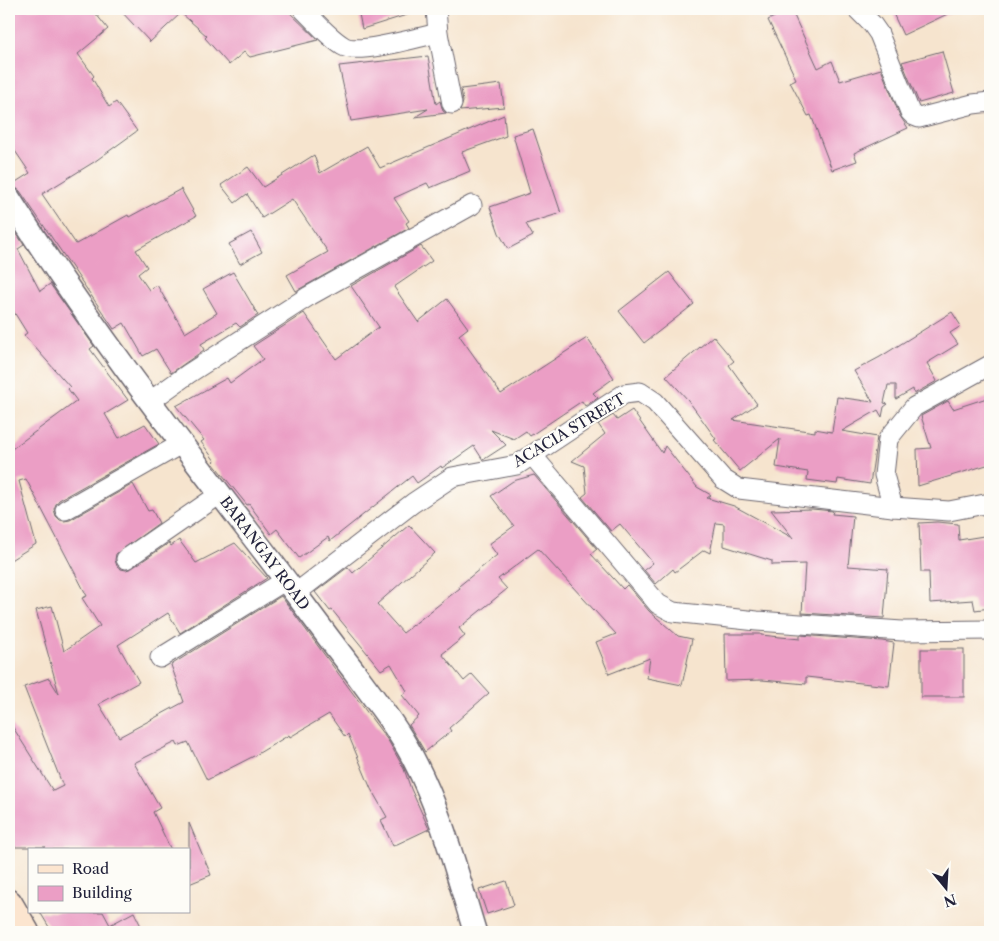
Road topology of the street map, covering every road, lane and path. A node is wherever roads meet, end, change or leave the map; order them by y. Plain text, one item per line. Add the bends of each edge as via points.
1 (303, 9) edge
2 (436, 9) edge
3 (857, 9) edge
4 (438, 32) junction
5 (990, 102) edge
6 (452, 104) dead end
7 (9, 198) edge
8 (472, 205) dead end
9 (990, 365) edge
10 (149, 402) junction
11 (181, 444) junction
12 (532, 455) junction
13 (220, 494) junction
14 (990, 503) edge
15 (893, 507) junction
16 (65, 510) dead end
17 (126, 559) dead end
18 (291, 587) junction
19 (990, 630) edge
20 (160, 658) dead end
21 (9, 903) edge
22 (26, 932) edge
23 (475, 932) edge

1 - 4 street via 344,48 368,48
2 - 4 street
3 - 5 street via 879,34 914,116 919,118
4 - 6 street
7 - 10 street, BARANGAY ROAD
8 - 10 street via 309,296
9 - 15 street via 914,407 888,439 884,475
10 - 11 street, BARANGAY ROAD
11 - 13 street, BARANGAY ROAD
11 - 16 street
12 - 15 street, ACACIA STREET via 624,394 640,392 655,402 723,480 739,489
12 - 18 street, ACACIA STREET via 517,465 452,477
12 - 19 street via 658,604 673,612 757,622 902,631
13 - 17 street
13 - 18 street, BARANGAY ROAD
14 - 15 street, ACACIA STREET via 948,511
18 - 20 street, ACACIA STREET
18 - 23 street, BARANGAY ROAD via 388,717 413,757 443,829
21 - 22 main road

